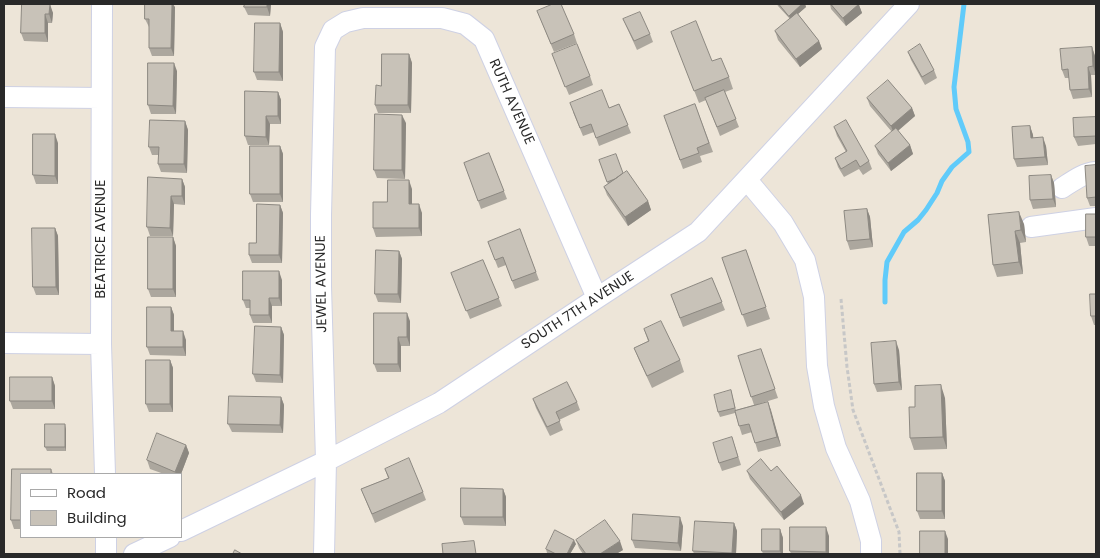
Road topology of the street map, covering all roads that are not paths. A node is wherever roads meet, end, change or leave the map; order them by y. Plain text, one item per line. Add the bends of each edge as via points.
1 (102, 4) edge
2 (910, 4) edge
3 (346, 22) joint
4 (4, 97) edge
5 (101, 98) junction
6 (1096, 172) edge
7 (747, 180) junction
8 (1062, 188) dead end
9 (1096, 218) edge
10 (1031, 227) dead end
11 (597, 298) junction
12 (4, 343) edge
13 (101, 344) junction
14 (326, 461) junction
15 (104, 473) edge
16 (182, 531) edge
17 (106, 538) edge
18 (168, 538) edge
19 (106, 554) edge
20 (134, 554) edge
21 (324, 554) edge
22 (871, 554) edge

1 - 5 street, BEATRICE AVENUE
2 - 7 street, SOUTH 7TH AVENUE
3 - 11 street, RUTH AVENUE via 363,18 442,18 465,24 484,39
3 - 14 street, JEWEL AVENUE via 333,30 325,47 321,286
4 - 5 street
5 - 13 street, BEATRICE AVENUE
6 - 8 street via 1082,175
7 - 11 street, SOUTH 7TH AVENUE via 698,232
7 - 22 street via 784,223 805,260 814,297 817,366 824,406 836,448 860,501 871,541
9 - 10 street
11 - 14 street, SOUTH 7TH AVENUE via 439,403
12 - 13 street
13 - 15 street, BEATRICE AVENUE
14 - 16 street, SOUTH 7TH AVENUE
14 - 21 street, JEWEL AVENUE
17 - 19 street
18 - 20 street

